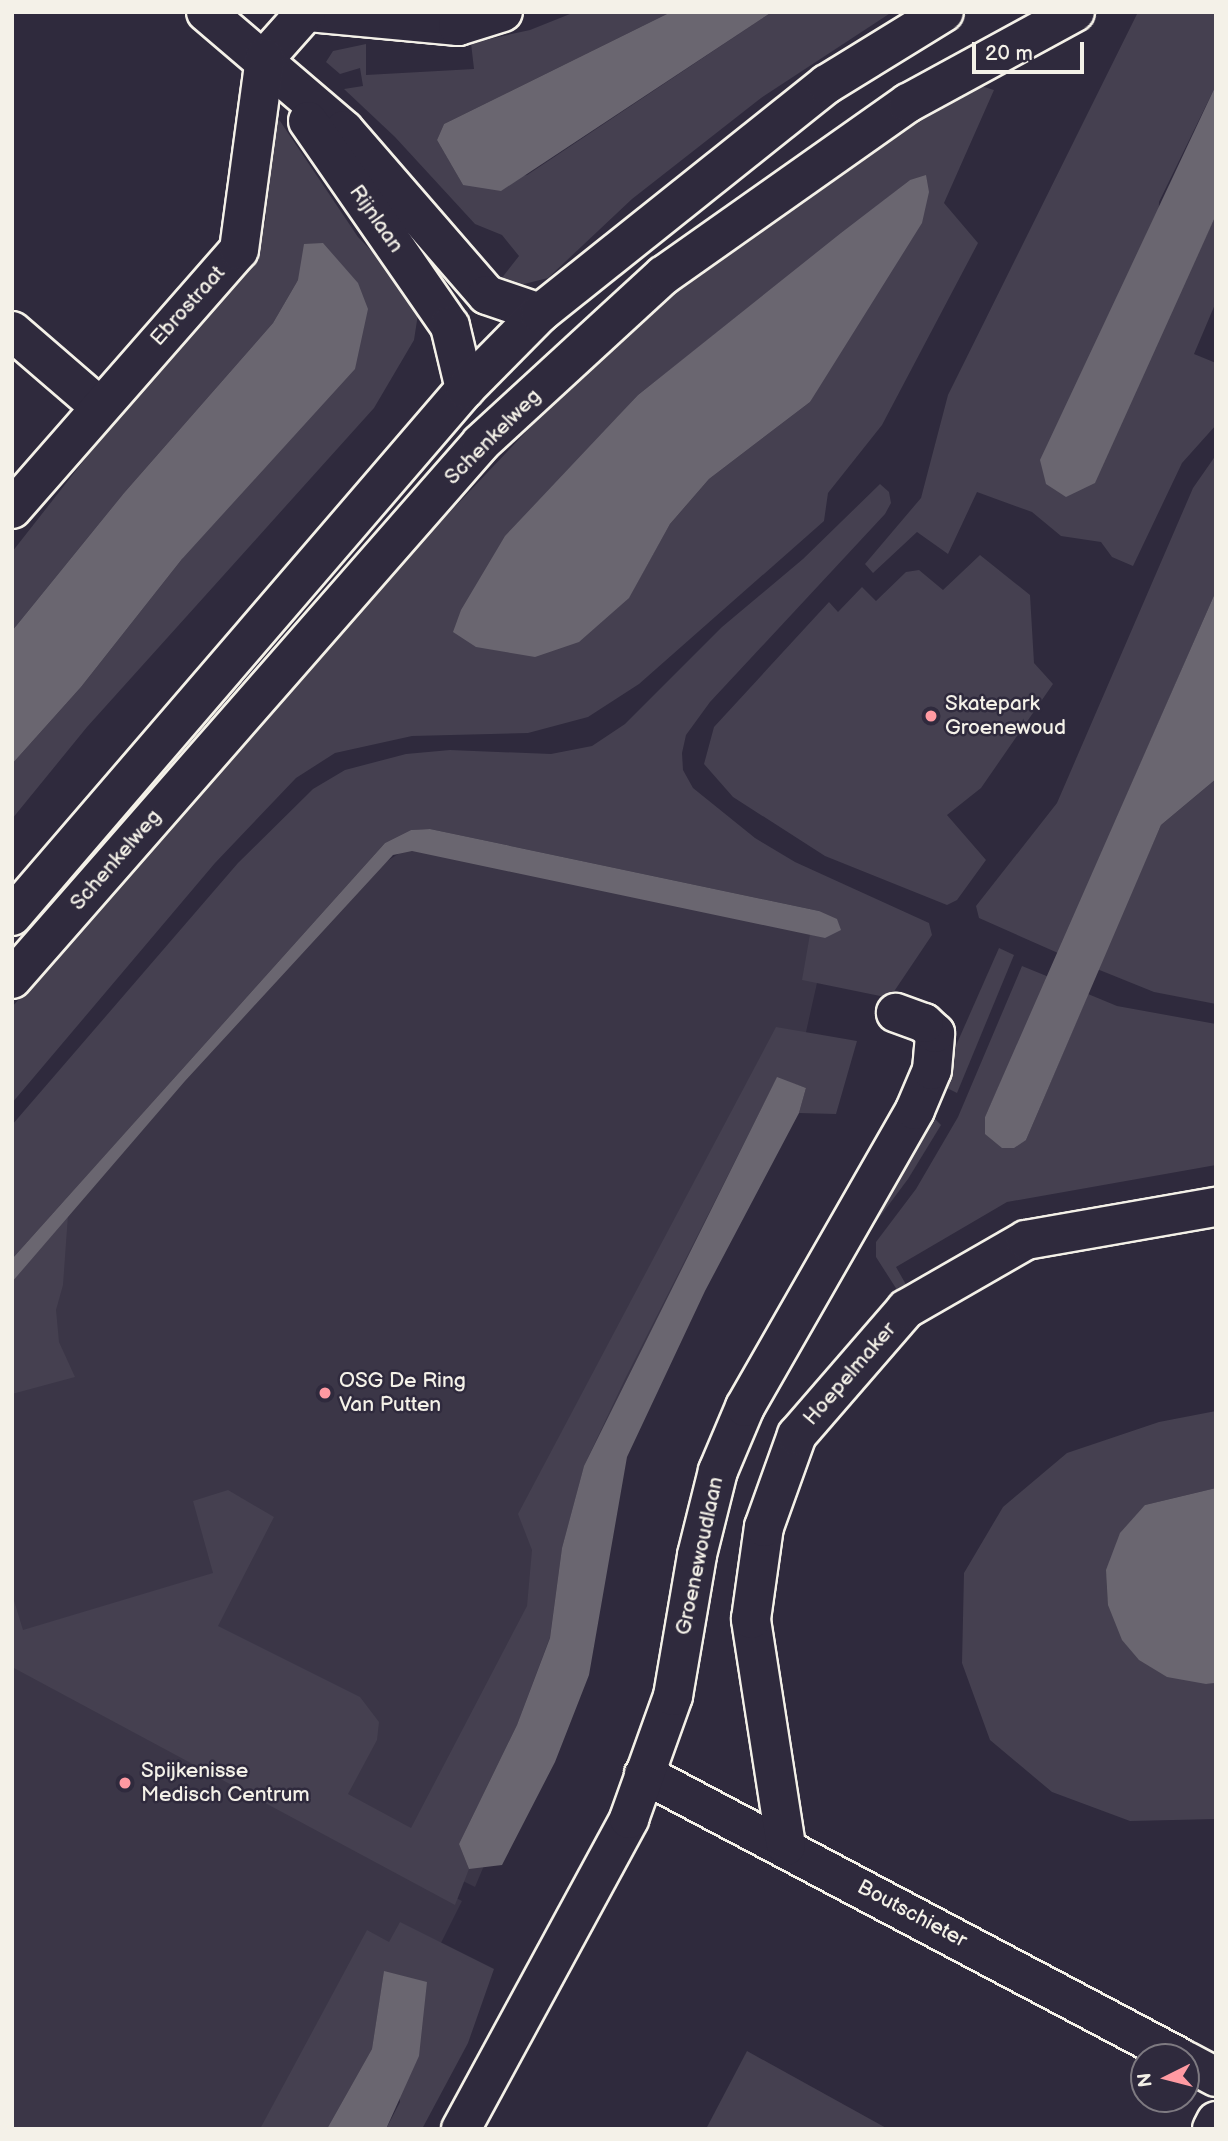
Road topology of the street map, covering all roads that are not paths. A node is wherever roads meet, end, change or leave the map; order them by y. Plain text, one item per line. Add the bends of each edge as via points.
1 (206, 12) edge
2 (308, 12) edge
3 (503, 12) edge
4 (944, 12) edge
5 (1075, 12) edge
6 (265, 58) junction
7 (540, 313) junction
8 (12, 331) edge
9 (465, 389) junction
10 (99, 406) junction
11 (12, 509) edge
12 (12, 916) edge
13 (12, 979) edge
14 (896, 1013) dead end
15 (1216, 1207) edge
16 (644, 1774) junction
17 (786, 1846) junction
18 (1153, 2043) edge
19 (1200, 2068) edge
20 (1216, 2077) edge
21 (1216, 2121) edge
22 (461, 2129) edge
23 (1212, 2129) edge

1 - 6 street, Rijnlaan
2 - 3 street via 458,26
2 - 6 street
4 - 7 street, Schenkelweg via 827,84
5 - 13 street, Schenkelweg via 908,103 663,275 481,443
6 - 7 street, Rijnlaan via 344,130 487,295
6 - 9 street, Rijnlaan via 450,326
6 - 10 street, Ebrostraat via 239,250
7 - 9 street, Schenkelweg
8 - 10 street
9 - 12 street, Schenkelweg
10 - 11 street, Ebrostraat
14 - 16 street, Groenewoudlaan via 935,1032 932,1070 915,1110 758,1383 718,1471 697,1555 673,1696
15 - 17 street, Hoepelmaker via 1026,1240 906,1309 797,1435 764,1527 751,1619
16 - 17 street, Boutschieter
16 - 22 street, Groenewoudlaan via 629,1819
17 - 18 street, Boutschieter
19 - 20 street
21 - 23 street

